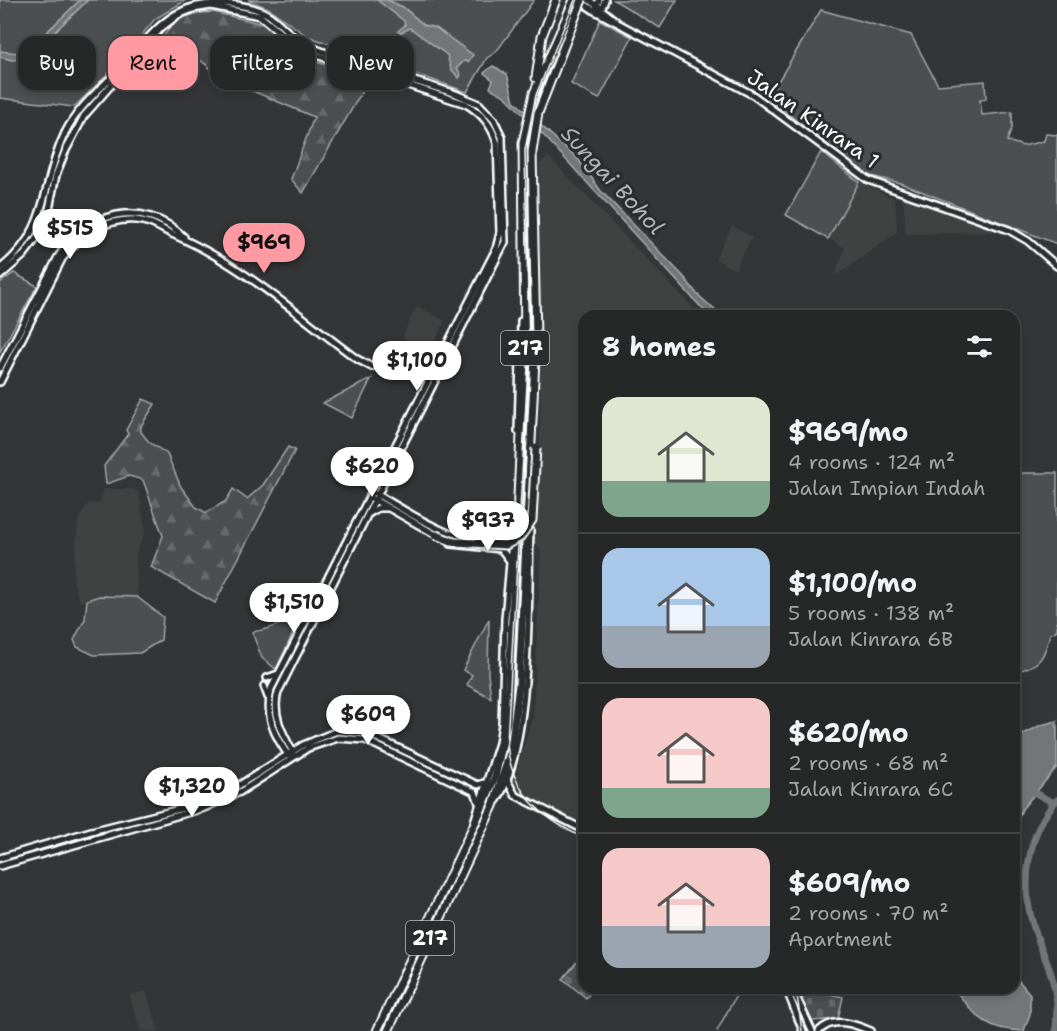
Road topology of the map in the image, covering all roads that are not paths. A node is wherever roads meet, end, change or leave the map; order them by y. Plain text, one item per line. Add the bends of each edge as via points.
1 (578, 0) edge
2 (589, 0) edge
3 (605, 0) edge
4 (554, 2) edge
5 (598, 8) edge
6 (573, 13) junction
7 (534, 93) junction
8 (524, 226) junction
9 (185, 238) junction
10 (1057, 267) edge
11 (0, 269) edge
12 (0, 276) edge
13 (372, 367) dead end
14 (0, 368) edge
15 (0, 382) edge
16 (425, 394) junction
17 (532, 422) junction
18 (384, 480) junction
19 (373, 496) junction
20 (390, 505) junction
21 (366, 518) junction
22 (528, 525) junction
23 (436, 535) junction
24 (513, 535) junction
25 (510, 562) junction
26 (279, 673) junction
27 (267, 678) dead end
28 (264, 686) dead end
29 (269, 699) junction
30 (286, 740) junction
31 (280, 742) junction
32 (303, 745) junction
33 (292, 755) junction
34 (279, 760) junction
35 (507, 778) junction
36 (488, 782) junction
37 (515, 795) junction
38 (499, 798) junction
39 (479, 804) junction
40 (493, 806) junction
41 (474, 824) junction
42 (578, 827) edge
43 (0, 858) edge
44 (0, 866) edge
45 (788, 994) edge
46 (795, 994) edge
47 (377, 1031) edge
48 (388, 1031) edge
49 (803, 1031) edge
50 (812, 1031) edge
51 (819, 1031) edge
52 (871, 1031) edge

1 - 5 street
1 - 6 highway, 217, bridge
2 - 5 street
3 - 5 street
4 - 7 highway via 542,36
5 - 10 street, Jalan Kinrara 1 via 753,95 868,180 1009,230
6 - 7 highway, 217
6 - 17 highway, 217 via 538,113 534,136 536,339
7 - 8 highway, 217 via 525,130
8 - 24 street
8 - 41 highway, 217 via 525,353 507,722 495,777
9 - 13 street via 247,276
9 - 14 street via 149,215 130,212 110,215 78,232 58,257
9 - 15 street via 149,222 118,220 75,242 62,259
11 - 16 street via 24,245 38,223 50,170 76,113 129,60 151,31 174,12 203,1 260,10 310,47 471,100 498,126 502,137 505,242
12 - 16 street via 39,235 47,219 64,152 84,116 161,28 178,15 202,6 251,13 269,21 302,50 466,104 482,114 493,130 497,143 500,233 496,249
16 - 18 street
16 - 19 street
17 - 22 highway, 217
17 - 23 highway, bridge via 536,447 532,519 520,537 506,545 454,542
18 - 19 street
18 - 20 street via 384,493
19 - 20 street
19 - 21 street
19 - 26 street
20 - 21 street via 374,509
20 - 23 street
20 - 24 street via 458,538 503,541
21 - 30 street via 278,692 276,714
22 - 35 street via 526,659 518,735
22 - 40 highway, 217 via 516,721 507,768
23 - 25 street via 459,546 501,549
24 - 25 street
25 - 36 street via 502,724
26 - 27 street
26 - 29 street
28 - 29 street
29 - 31 street via 267,714
30 - 32 street
30 - 33 street
31 - 33 street
31 - 34 street
32 - 33 street
32 - 36 street via 337,730 359,731 478,785
33 - 34 street
33 - 39 street via 328,740 365,740 475,792
33 - 44 street via 240,792 204,808
34 - 43 street via 233,789 196,805
35 - 37 street
35 - 38 street
36 - 39 street
37 - 38 street
37 - 42 street
38 - 40 street
39 - 41 street
40 - 48 highway, 217
41 - 47 highway, 217
45 - 49 street
46 - 50 street
51 - 52 street via 827,1024 845,1022

